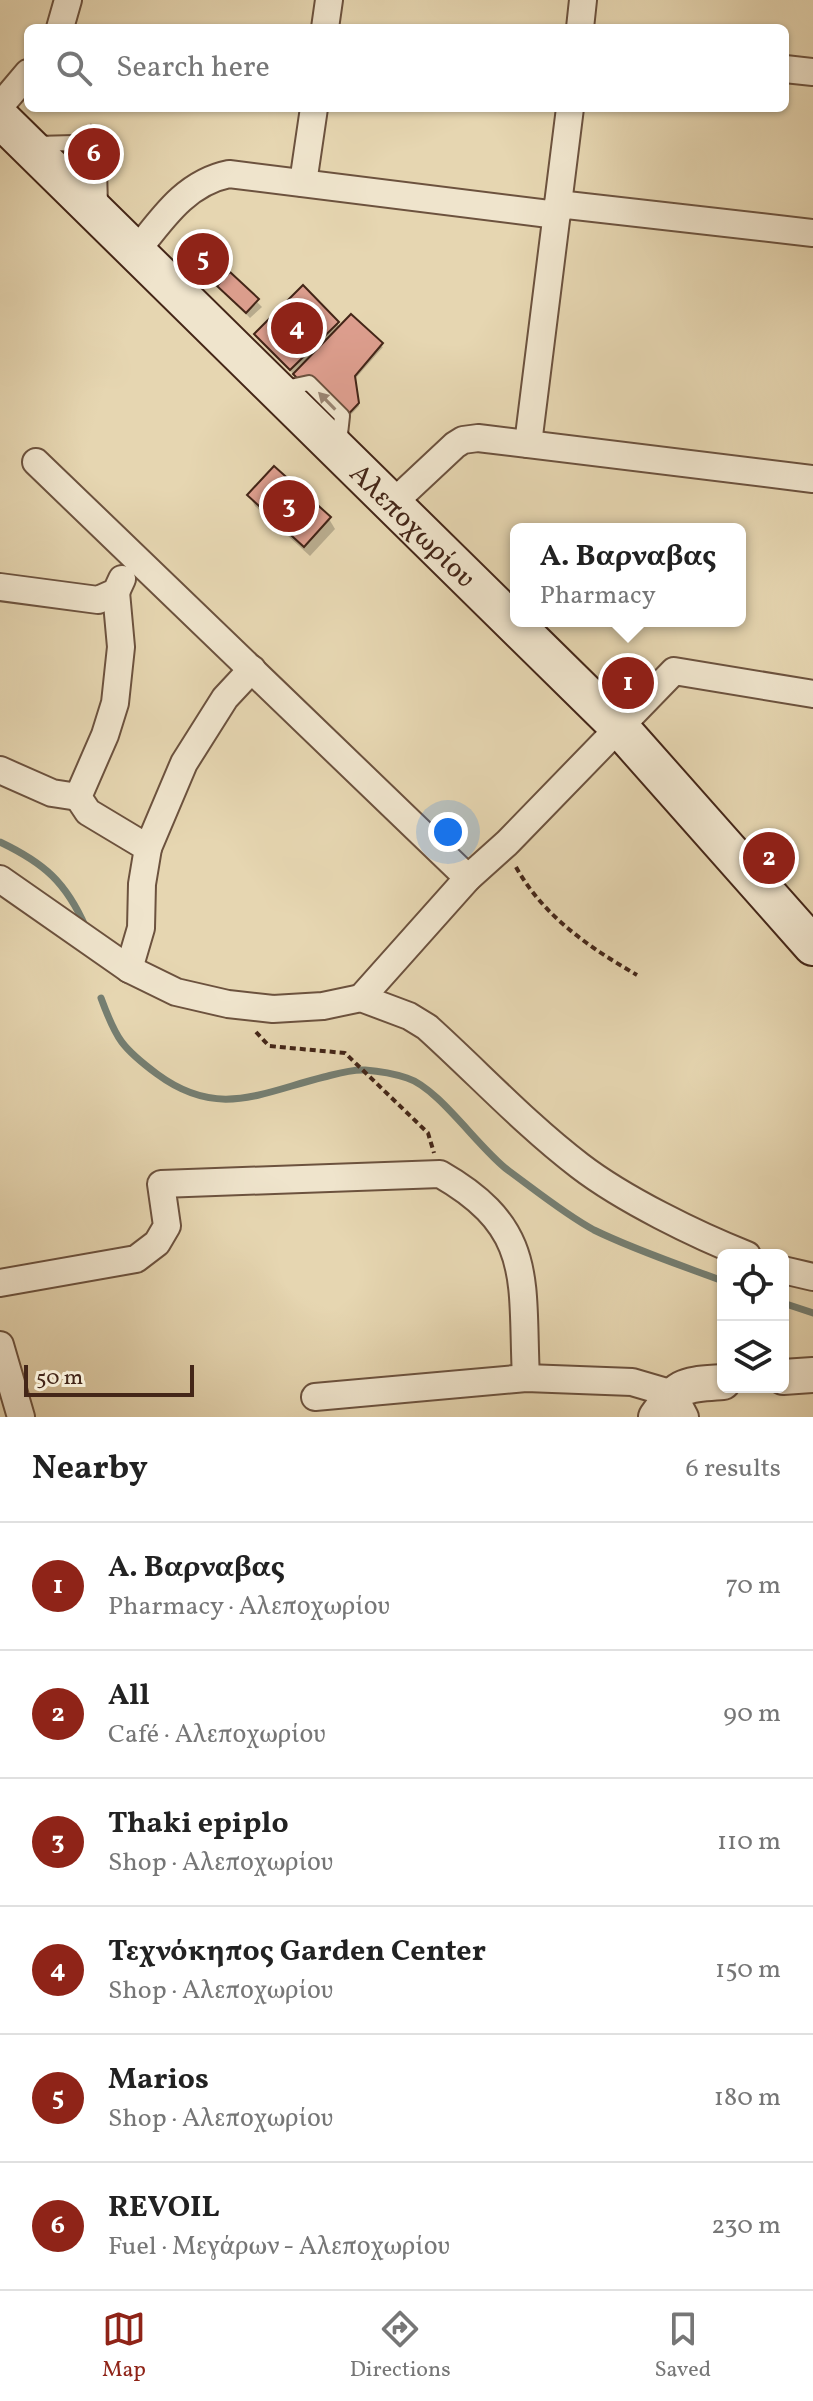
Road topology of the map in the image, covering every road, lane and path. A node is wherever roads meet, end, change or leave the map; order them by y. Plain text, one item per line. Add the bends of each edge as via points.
1 (68, 0) edge
2 (329, 0) edge
3 (583, 0) edge
4 (61, 24) edge
5 (326, 24) edge
6 (580, 24) edge
7 (789, 69) edge
8 (813, 72) edge
9 (24, 78) edge
10 (0, 106) edge
11 (313, 112) edge
12 (569, 112) edge
13 (13, 131) edge
14 (303, 183) junction
15 (557, 209) junction
16 (813, 233) edge
17 (135, 253) junction
18 (528, 444) junction
19 (36, 462) dead end
20 (813, 479) edge
21 (392, 504) junction
22 (134, 558) junction
23 (0, 587) edge
24 (116, 592) junction
25 (510, 620) edge
26 (517, 627) edge
27 (252, 669) junction
28 (813, 694) edge
29 (619, 727) junction
30 (0, 770) edge
31 (78, 797) junction
32 (507, 843) junction
33 (148, 848) junction
34 (468, 878) junction
35 (0, 879) edge
36 (813, 946) edge
37 (129, 969) junction
38 (637, 975) dead end
39 (361, 998) junction
40 (228, 1004) junction
41 (440, 1174) junction
42 (735, 1249) edge
43 (789, 1271) edge
44 (813, 1277) edge
45 (0, 1283) edge
46 (0, 1345) edge
47 (813, 1375) edge
48 (789, 1377) edge
49 (526, 1378) junction
50 (717, 1382) edge
51 (315, 1397) dead end
52 (671, 1409) edge
53 (21, 1417) edge

1 - 4 street
2 - 5 street
3 - 6 street
7 - 8 street
9 - 10 street
11 - 14 street
12 - 15 street
13 - 17 main road, Αλεποχωρίου
14 - 15 street
14 - 17 street via 229,174 208,179 164,216
15 - 16 street
15 - 18 street
17 - 21 main road, Αλεποχωρίου
18 - 20 street
18 - 21 street via 463,440
19 - 22 street
21 - 25 main road, Αλεποχωρίου
22 - 24 street
22 - 27 street
23 - 24 street via 98,600
24 - 31 street via 121,647 115,703
26 - 29 main road, Αλεποχωρίου
27 - 33 street via 225,698 184,763
27 - 34 street
28 - 29 street via 674,671
29 - 32 street
29 - 36 main road, Αλεποχωρίου
30 - 31 street via 52,793
31 - 33 street via 88,812
32 - 34 street
32 - 38 path via 517,870 548,909 595,951
33 - 37 street via 141,928
34 - 39 street
35 - 37 street
37 - 40 street via 176,992
39 - 40 street via 273,1009
39 - 42 street via 427,1027 583,1168
40 - 41 path via 269,1046 345,1053 428,1133
41 - 45 street via 161,1184 167,1226 157,1243 136,1259
41 - 49 street via 484,1205 513,1244 521,1267
43 - 44 street
46 - 53 street
47 - 48 street
49 - 51 street
49 - 52 street via 632,1382
50 - 52 street via 686,1385

